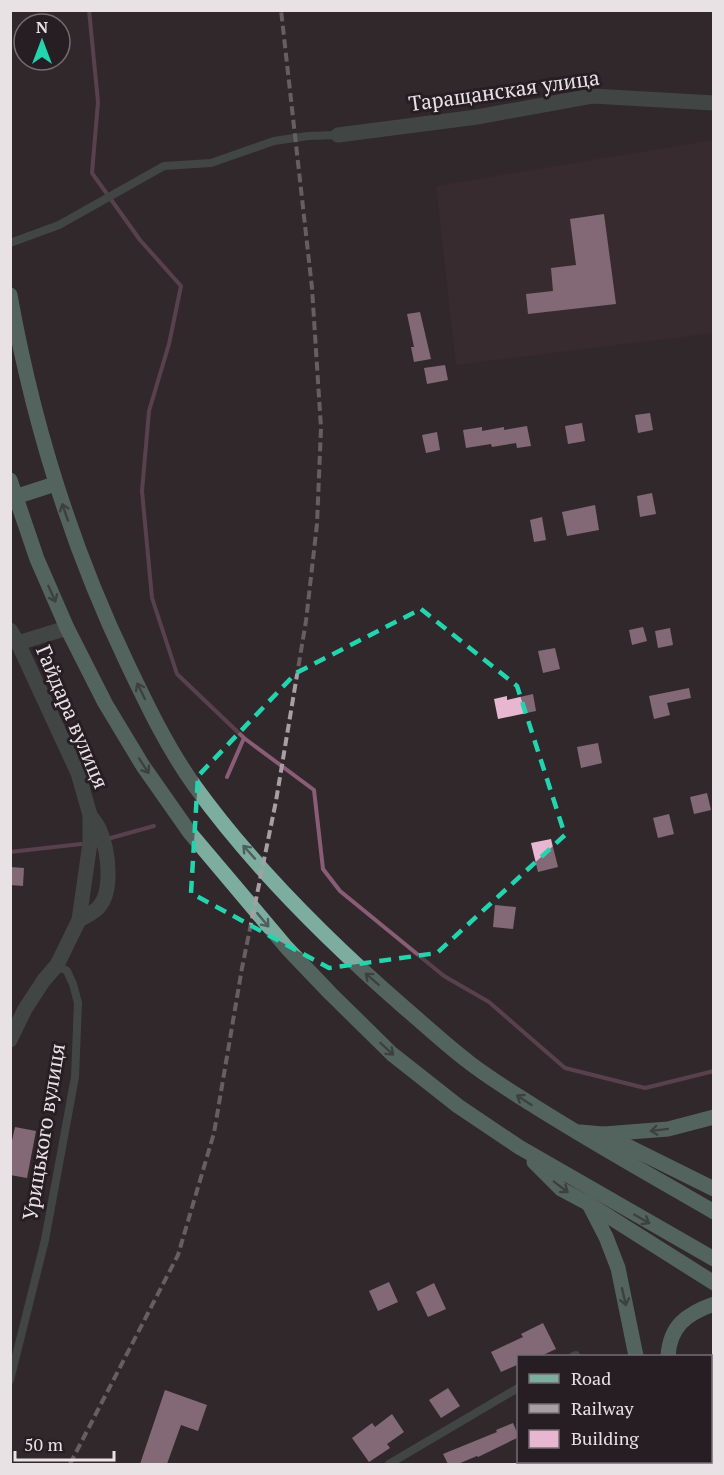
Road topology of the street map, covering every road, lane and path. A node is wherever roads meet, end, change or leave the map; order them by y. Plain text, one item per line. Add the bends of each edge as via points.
1 (714, 103) edge
2 (338, 135) joint
3 (10, 243) edge
4 (10, 295) edge
5 (10, 480) edge
6 (55, 484) junction
7 (15, 496) junction
8 (67, 628) junction
9 (14, 636) edge
10 (90, 815) junction
11 (79, 920) junction
12 (57, 965) junction
13 (10, 1040) edge
14 (714, 1117) edge
15 (574, 1131) junction
16 (603, 1134) junction
17 (519, 1147) junction
18 (714, 1189) edge
19 (589, 1203) junction
20 (714, 1212) edge
21 (714, 1259) edge
22 (714, 1283) edge
23 (714, 1304) edge
24 (636, 1355) edge
25 (668, 1355) edge
26 (10, 1380) edge
27 (517, 1389) edge
28 (389, 1464) edge

1 - 2 street, Таращанская улица via 592,96 477,117
2 - 3 lane via 274,141 211,163 164,166 59,225
4 - 6 main road via 30,394
5 - 7 main road
6 - 7 main road
15 -> 6 main road via 465,1060 371,978 288,896 226,826 173,753 147,705 91,582
7 -> 8 main road
8 - 9 street
8 -> 17 main road via 143,766 190,833 287,948 392,1053 458,1106
9 - 10 street, Гайдара вулиця via 78,774
10 - 11 street, Гайдара вулиця
10 - 11 street via 100,830 107,882 100,907
11 - 12 street, Гайдара вулиця
12 - 13 street, Гайдара вулиця via 25,1009
12 - 26 lane, Урицького вулиця via 67,971 78,1003 75,1077 45,1240
14 -> 16 main road via 668,1129
15 - 16 main road
15 - 20 main road
16 - 18 main road
17 -> 19 main road via 561,1189
17 -> 21 main road
19 - 22 main road
19 -> 24 main road via 618,1268
23 - 25 main road via 686,1317 674,1331
27 - 28 lane

